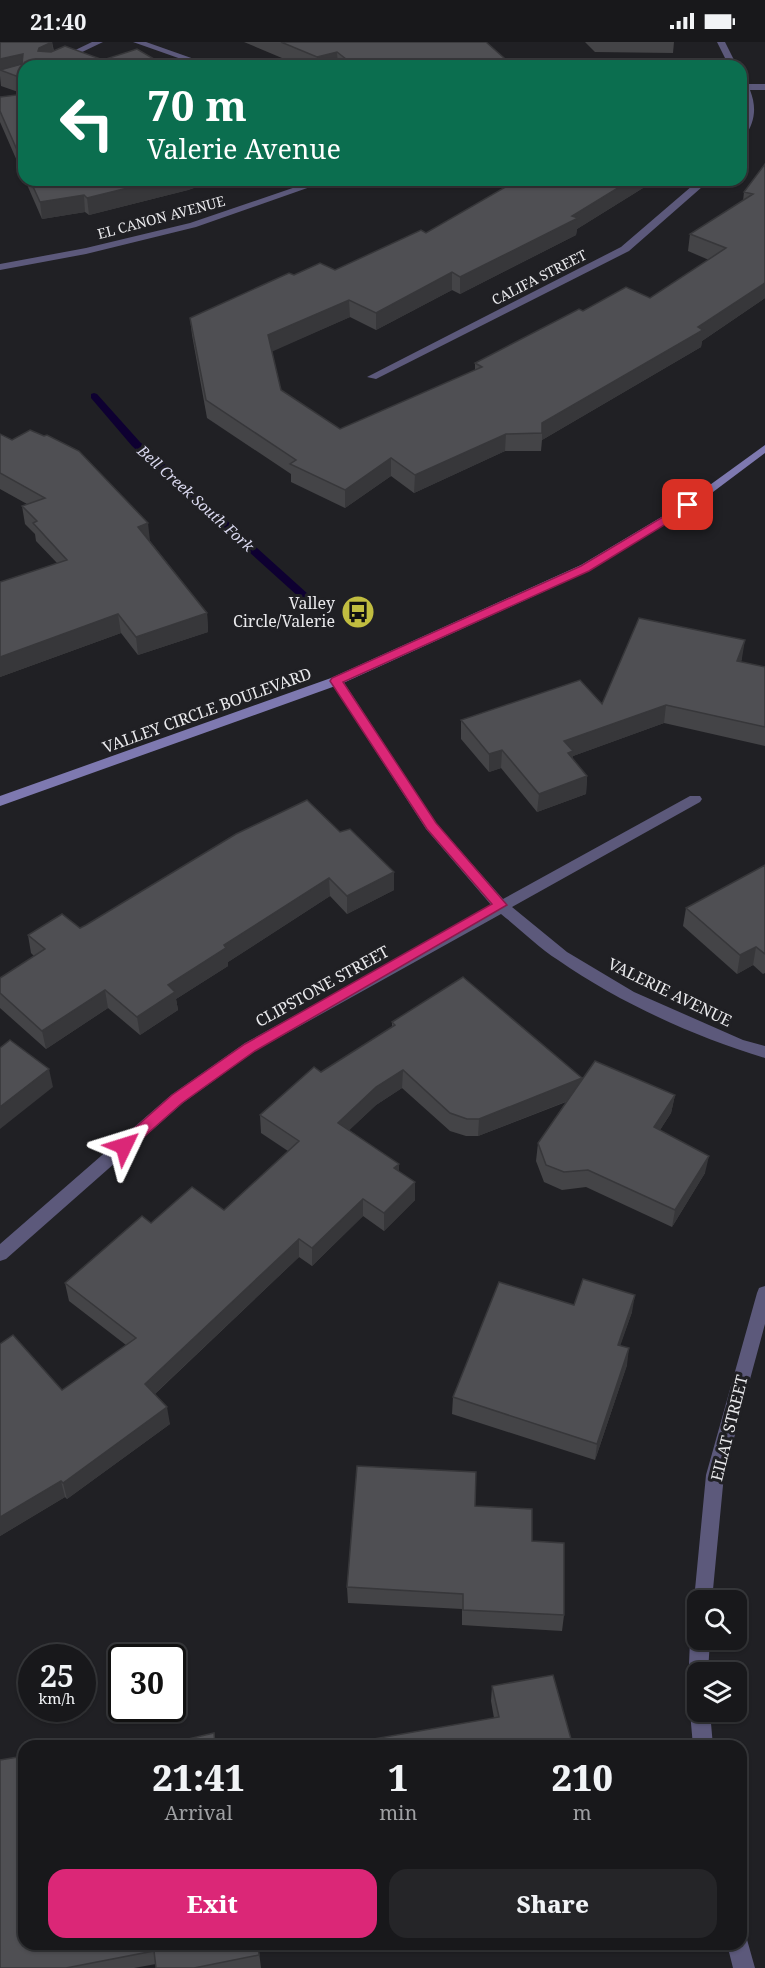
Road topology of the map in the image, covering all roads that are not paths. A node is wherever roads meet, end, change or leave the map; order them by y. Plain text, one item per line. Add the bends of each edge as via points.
1 (99, 42) edge
2 (137, 42) edge
3 (721, 42) edge
4 (59, 60) edge
5 (192, 60) edge
6 (730, 60) edge
7 (747, 85) edge
8 (765, 87) edge
9 (747, 96) edge
10 (747, 126) edge
11 (307, 186) edge
12 (698, 186) edge
13 (0, 267) edge
14 (372, 377) dead end
15 (765, 448) edge
16 (336, 681) junction
17 (695, 799) dead end
18 (0, 801) edge
19 (500, 905) junction
20 (765, 1052) edge
21 (0, 1254) edge
22 (765, 1293) edge
23 (704, 1590) edge
24 (701, 1722) edge
25 (702, 1740) edge
26 (740, 1950) edge
27 (744, 1968) edge

1 - 4 street
2 - 5 street
3 - 6 street
7 - 8 street
9 - 10 street via 752,106
11 - 13 street, EL CANON AVENUE via 193,225
12 - 14 street, CALIFA STREET via 625,249
15 - 16 main road, VALLEY CIRCLE BOULEVARD via 688,505 585,568
16 - 18 main road, VALLEY CIRCLE BOULEVARD
16 - 19 street, VALERIE AVENUE via 431,826
17 - 19 street, CLIPSTONE STREET
19 - 20 street, VALERIE AVENUE via 562,956 629,996
19 - 21 street, CLIPSTONE STREET via 250,1047 177,1099
22 - 23 street, EILAT STREET via 715,1475
24 - 25 street
26 - 27 street

